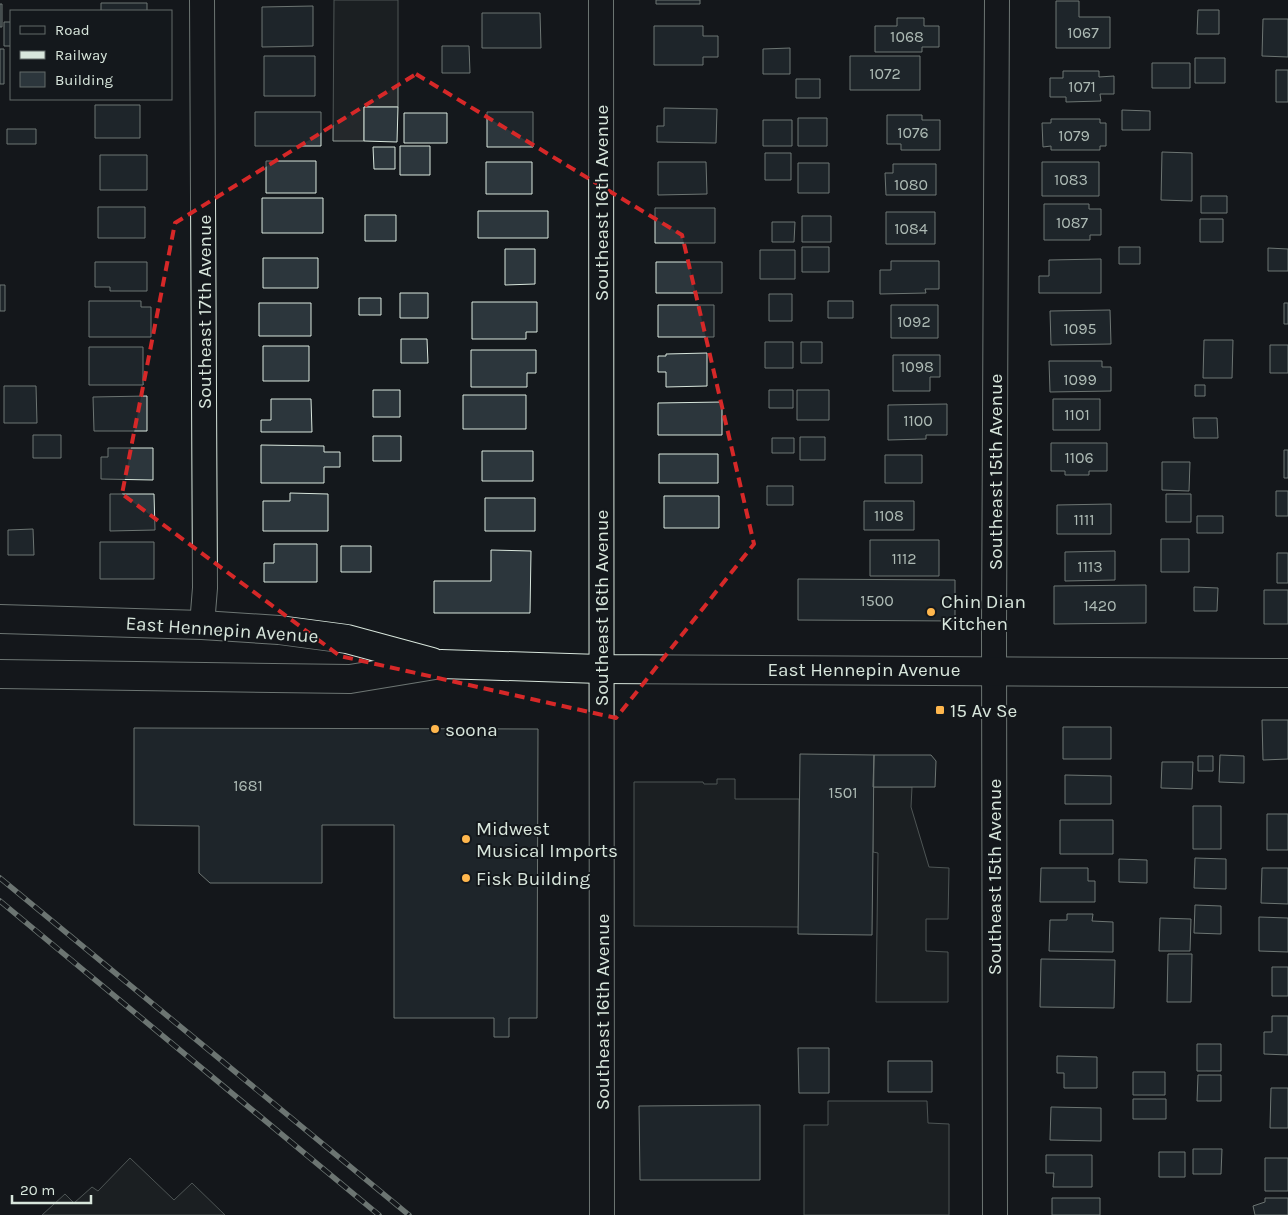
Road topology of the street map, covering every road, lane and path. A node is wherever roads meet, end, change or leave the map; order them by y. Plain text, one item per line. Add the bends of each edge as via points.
1 (202, 0) edge
2 (601, 0) edge
3 (997, 0) edge
4 (0, 618) edge
5 (202, 625) junction
6 (441, 664) junction
7 (600, 669) junction
8 (994, 670) junction
9 (1288, 672) edge
10 (0, 674) edge
11 (602, 1215) edge
12 (995, 1215) edge

1 - 5 street, Southeast 17th Avenue via 205,588
2 - 7 street, Southeast 16th Avenue
3 - 8 street, Southeast 15th Avenue
4 - 5 main road, East Hennepin Avenue
5 - 6 main road, East Hennepin Avenue via 279,630 347,640
6 - 7 main road, East Hennepin Avenue
6 - 10 main road, East Hennepin Avenue via 350,679
7 - 8 main road, East Hennepin Avenue
7 - 11 street, Southeast 16th Avenue
8 - 9 main road, East Hennepin Avenue
8 - 12 street, Southeast 15th Avenue

